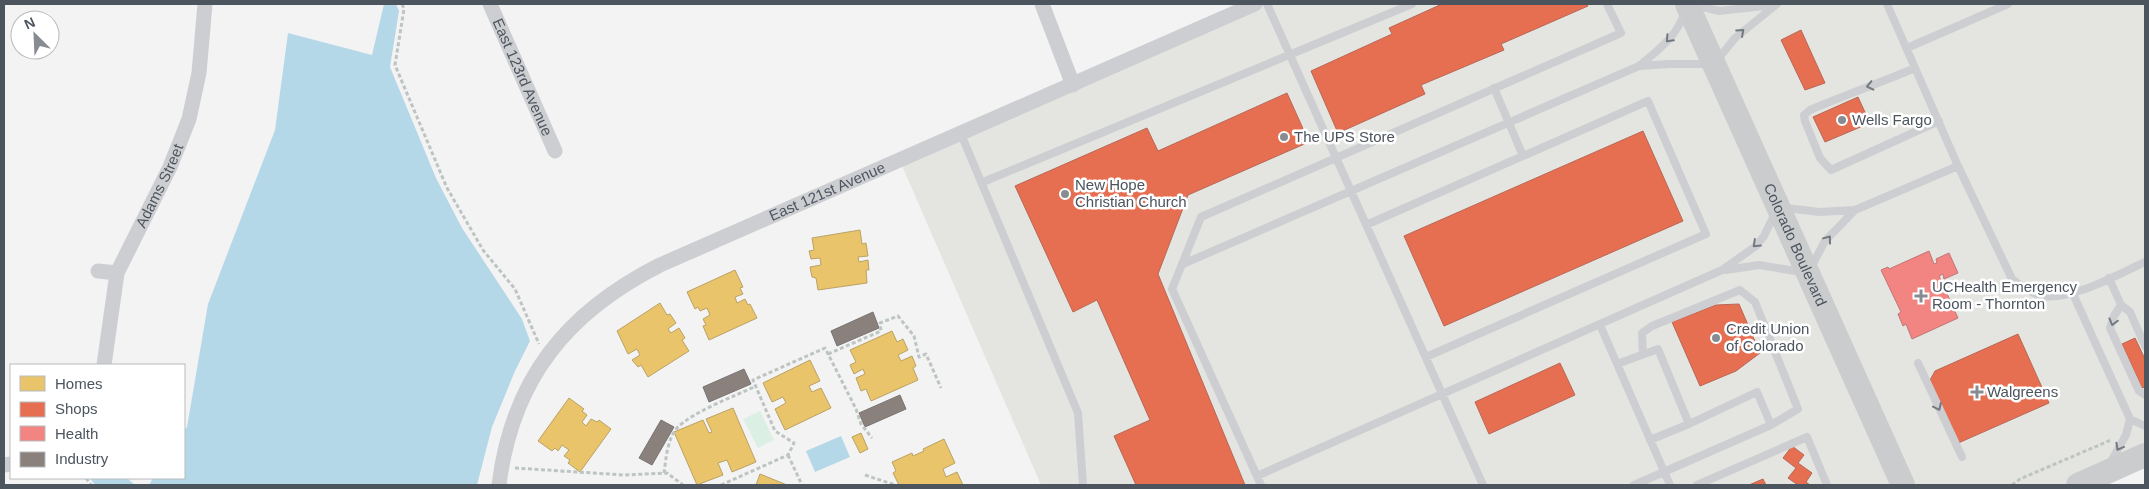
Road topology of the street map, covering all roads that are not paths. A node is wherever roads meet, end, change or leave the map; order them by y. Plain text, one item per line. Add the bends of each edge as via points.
1 (205, 4) edge
2 (490, 4) edge
3 (1042, 4) edge
4 (1255, 4) edge
5 (1268, 4) edge
6 (1412, 4) edge
7 (1607, 4) edge
8 (1688, 4) edge
9 (1775, 4) edge
10 (1886, 4) edge
11 (2008, 4) edge
12 (1907, 48) junction
13 (1290, 54) junction
14 (1714, 64) junction
15 (1639, 66) junction
16 (1915, 68) junction
17 (1072, 86) junction
18 (1494, 88) junction
19 (1938, 122) junction
20 (1508, 124) junction
21 (961, 134) junction
22 (555, 151) dead end
23 (1523, 156) junction
24 (1336, 157) junction
25 (1958, 166) junction
26 (982, 182) junction
27 (1352, 192) junction
28 (1778, 207) junction
29 (1856, 210) junction
30 (1366, 225) junction
31 (2145, 262) edge
32 (1183, 264) junction
33 (1722, 270) junction
34 (98, 271) dead end
35 (117, 273) junction
36 (1808, 273) junction
37 (2109, 278) junction
38 (2073, 294) junction
39 (2121, 305) junction
40 (1600, 325) junction
41 (2145, 346) edge
42 (1643, 354) junction
43 (1426, 357) junction
44 (1918, 363) dead end
45 (104, 364) edge
46 (1617, 364) junction
47 (1443, 395) junction
48 (2145, 395) edge
49 (2130, 419) junction
50 (1689, 424) junction
51 (1771, 425) junction
52 (2145, 426) edge
53 (1650, 440) junction
54 (2145, 455) edge
55 (1962, 457) dead end
56 (1664, 472) junction
57 (2104, 474) junction
58 (1257, 476) junction
59 (499, 485) edge
60 (1083, 485) edge
61 (1261, 485) edge
62 (1483, 485) edge
63 (1634, 485) edge
64 (1670, 485) edge
65 (1697, 485) edge
66 (1827, 485) edge
67 (1903, 485) edge
68 (2078, 485) edge

1 - 35 street, Adams Street via 199,73 189,118 170,167
2 - 22 street, East 123rd Avenue
3 - 17 street
4 - 17 street, East 121st Avenue
5 - 13 lane
6 - 13 lane
7 - 18 lane via 1620,32
8 - 9 lane via 1719,11
8 - 14 main road, Colorado Boulevard
8 -> 15 lane via 1675,33
14 -> 9 lane via 1735,38
10 - 12 lane
11 - 12 lane
12 - 16 lane
13 - 24 lane
13 - 26 lane
14 - 15 lane
14 - 28 main road, Colorado Boulevard
15 - 20 lane
16 - 19 lane
16 -> 19 lane via 1804,114 1820,158 1830,170
17 - 21 street, East 121st Avenue
18 - 20 lane
18 - 24 lane
19 - 25 lane
20 - 23 lane
20 - 27 lane
21 - 26 lane
21 - 59 street, East 121st Avenue via 635,278 601,300 569,328 522,398 504,450
23 - 30 lane
23 - 43 lane via 1648,101 1706,234
24 - 27 lane
24 - 32 lane via 1201,217
25 - 29 lane
25 - 38 lane via 2012,279 2025,289 2043,296
26 - 60 lane via 1078,413
27 - 30 lane
27 - 32 lane
28 - 29 lane via 1819,212
28 -> 33 lane via 1756,246
28 - 36 main road, Colorado Boulevard
36 -> 29 lane via 1826,241
30 - 43 lane
31 - 37 lane
32 - 58 lane via 1172,288
33 - 36 lane via 1758,265
33 - 40 lane
34 - 35 street
35 - 45 street, Adams Street
36 - 67 main road, Colorado Boulevard
37 - 38 lane
37 - 39 lane
38 - 49 lane
39 - 41 lane via 2130,312
39 -> 48 lane via 2110,328 2139,391
40 - 46 lane
40 - 47 lane
42 - 46 lane
42 - 50 lane via 1658,349
42 - 51 lane via 1642,333 1652,326 1740,290 1755,302 1798,409
43 - 47 lane
44 -> 55 lane
46 - 53 lane
47 - 58 lane
47 - 62 lane
49 - 52 lane
49 -> 57 lane via 2126,435
50 - 51 lane via 1757,392
50 - 53 lane
51 - 56 lane
53 - 56 lane
54 - 57 main road
56 - 63 lane
56 - 64 lane
57 - 68 main road
58 - 61 lane
65 - 66 lane via 1807,437

